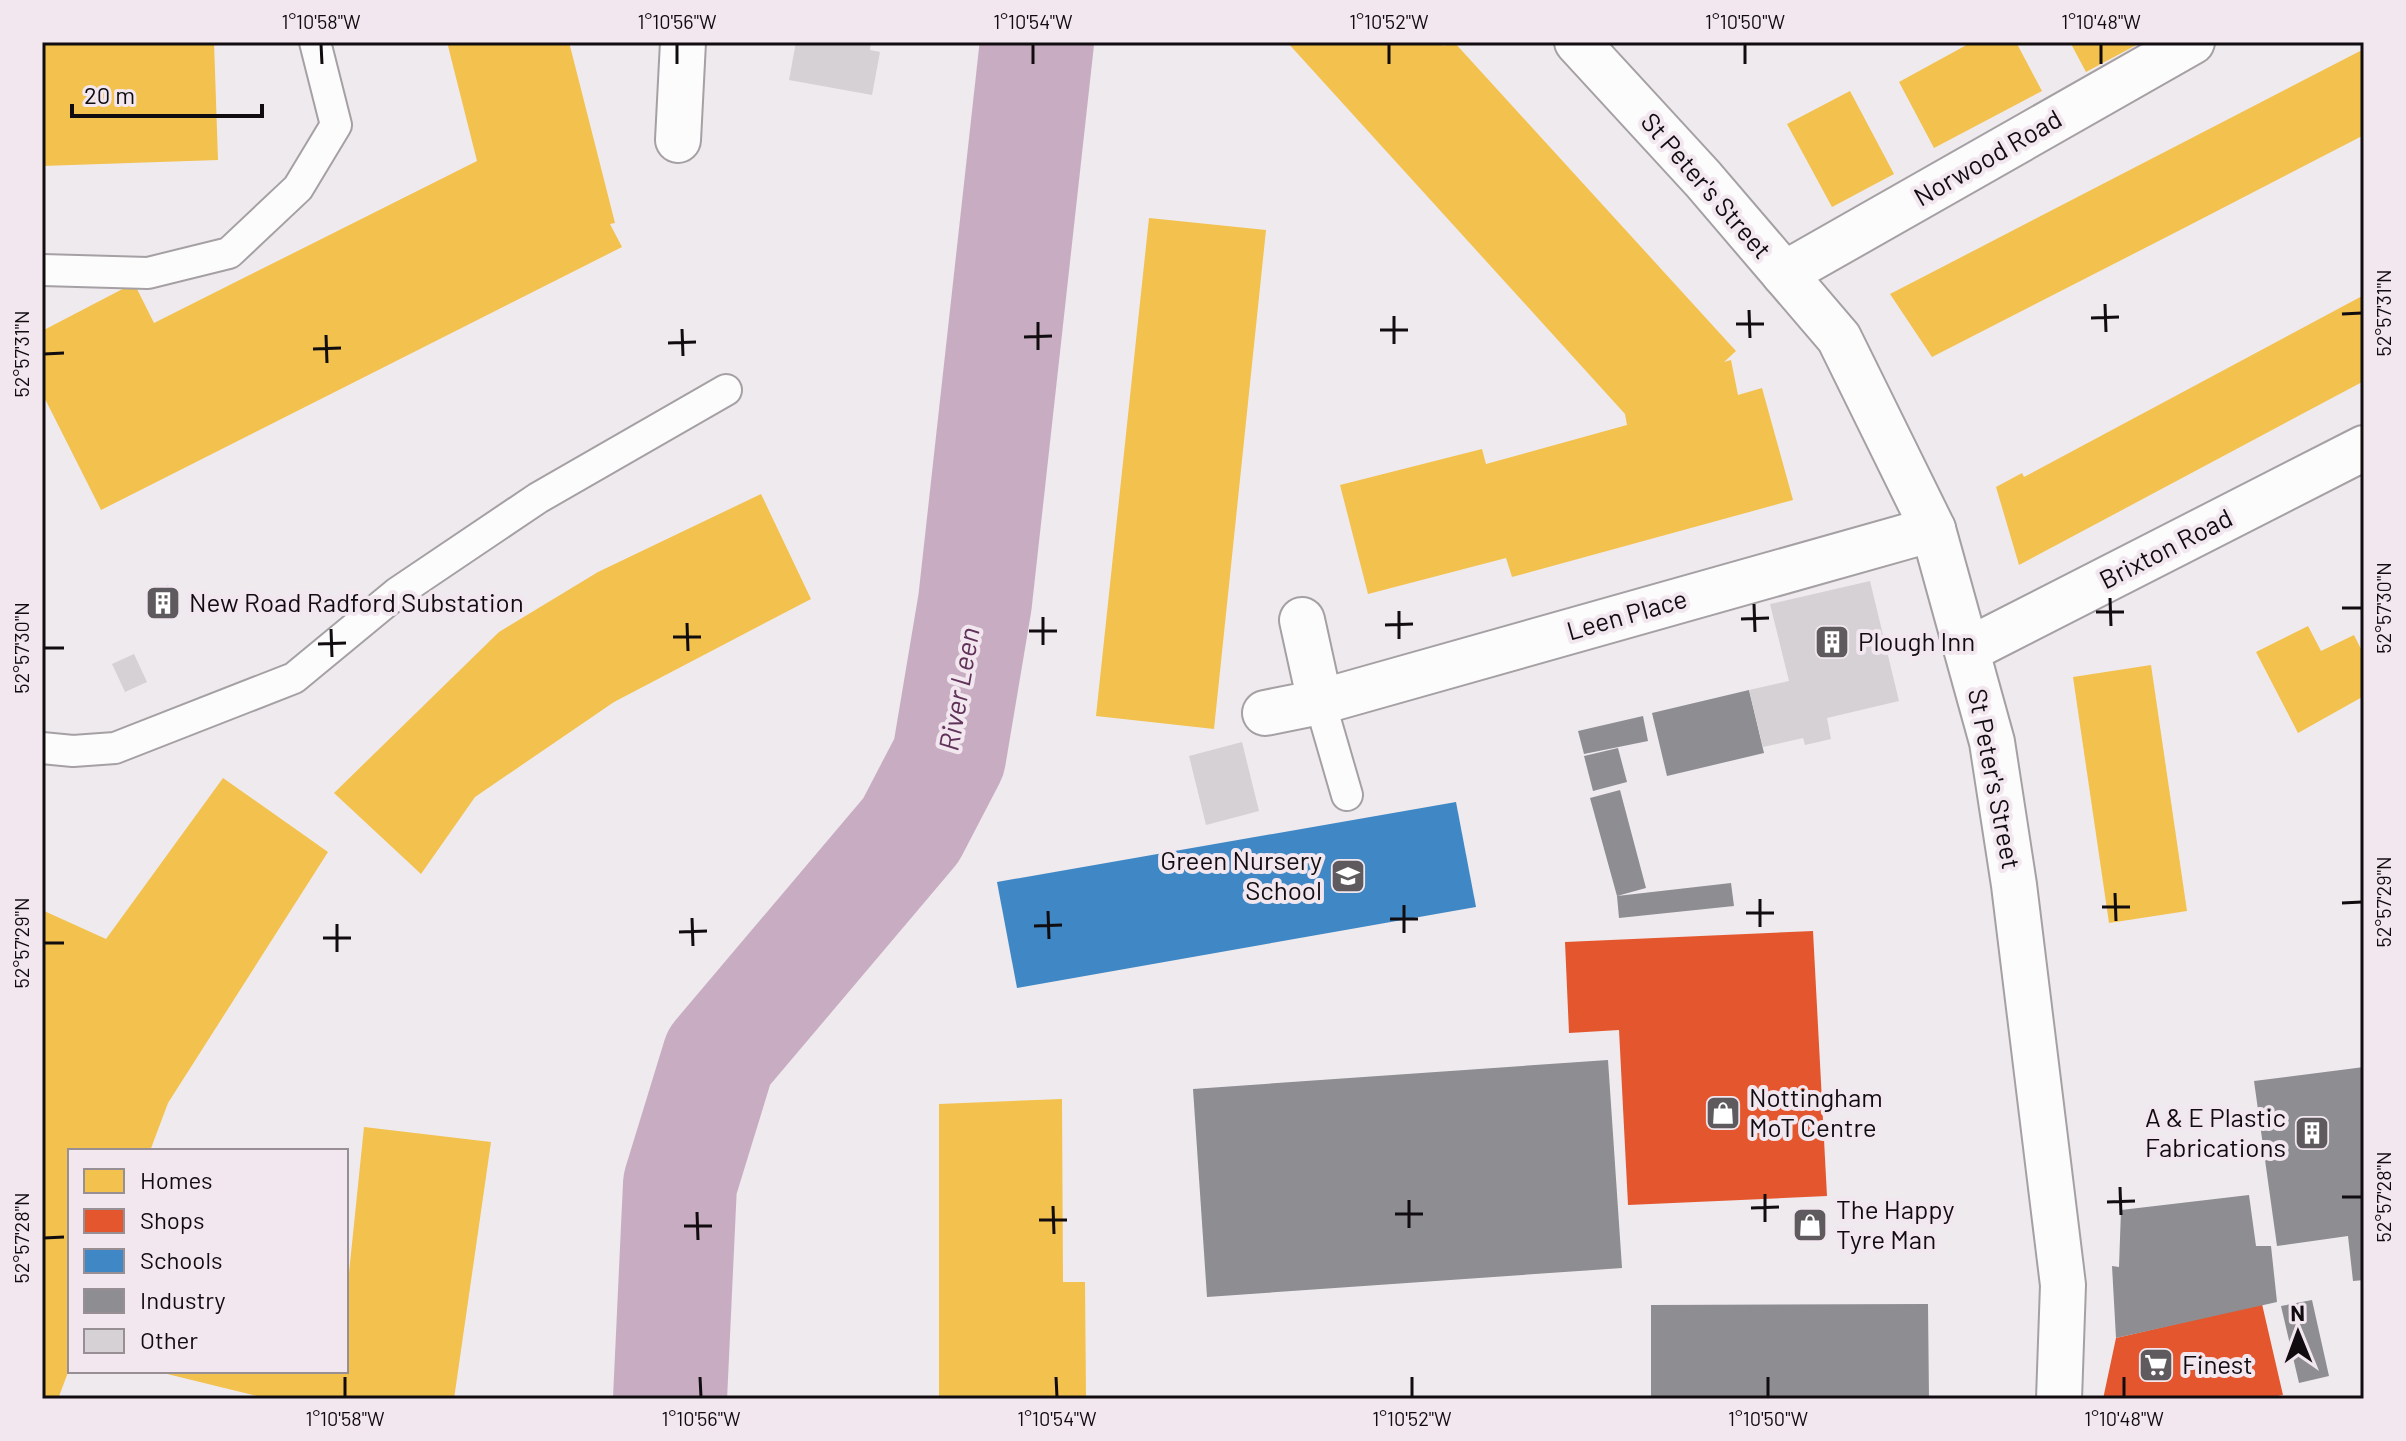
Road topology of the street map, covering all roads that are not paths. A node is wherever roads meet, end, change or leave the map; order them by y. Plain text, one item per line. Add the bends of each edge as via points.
1 (315, 42) edge
2 (683, 42) edge
3 (1577, 42) edge
4 (2192, 42) edge
5 (678, 140) dead end
6 (42, 270) edge
7 (1784, 274) junction
8 (726, 390) dead end
9 (2364, 448) edge
10 (1933, 529) junction
11 (1302, 620) dead end
12 (1968, 650) junction
13 (1320, 702) junction
14 (1265, 713) dead end
15 (42, 748) edge
16 (1347, 795) dead end
17 (2059, 1399) edge

1 - 6 lane via 336,125 298,188 229,253 148,273
2 - 5 street
3 - 7 street, St Peter's Street
4 - 7 street, Norwood Road
7 - 10 street, St Peter's Street via 1839,338
8 - 15 lane via 538,498 397,593 294,678 115,748
9 - 12 street, Brixton Road
10 - 12 street, St Peter's Street
10 - 13 street, Leen Place
11 - 13 street
12 - 17 street, St Peter's Street via 1992,742 2033,1020 2063,1285
13 - 14 street, Leen Place
13 - 16 lane

